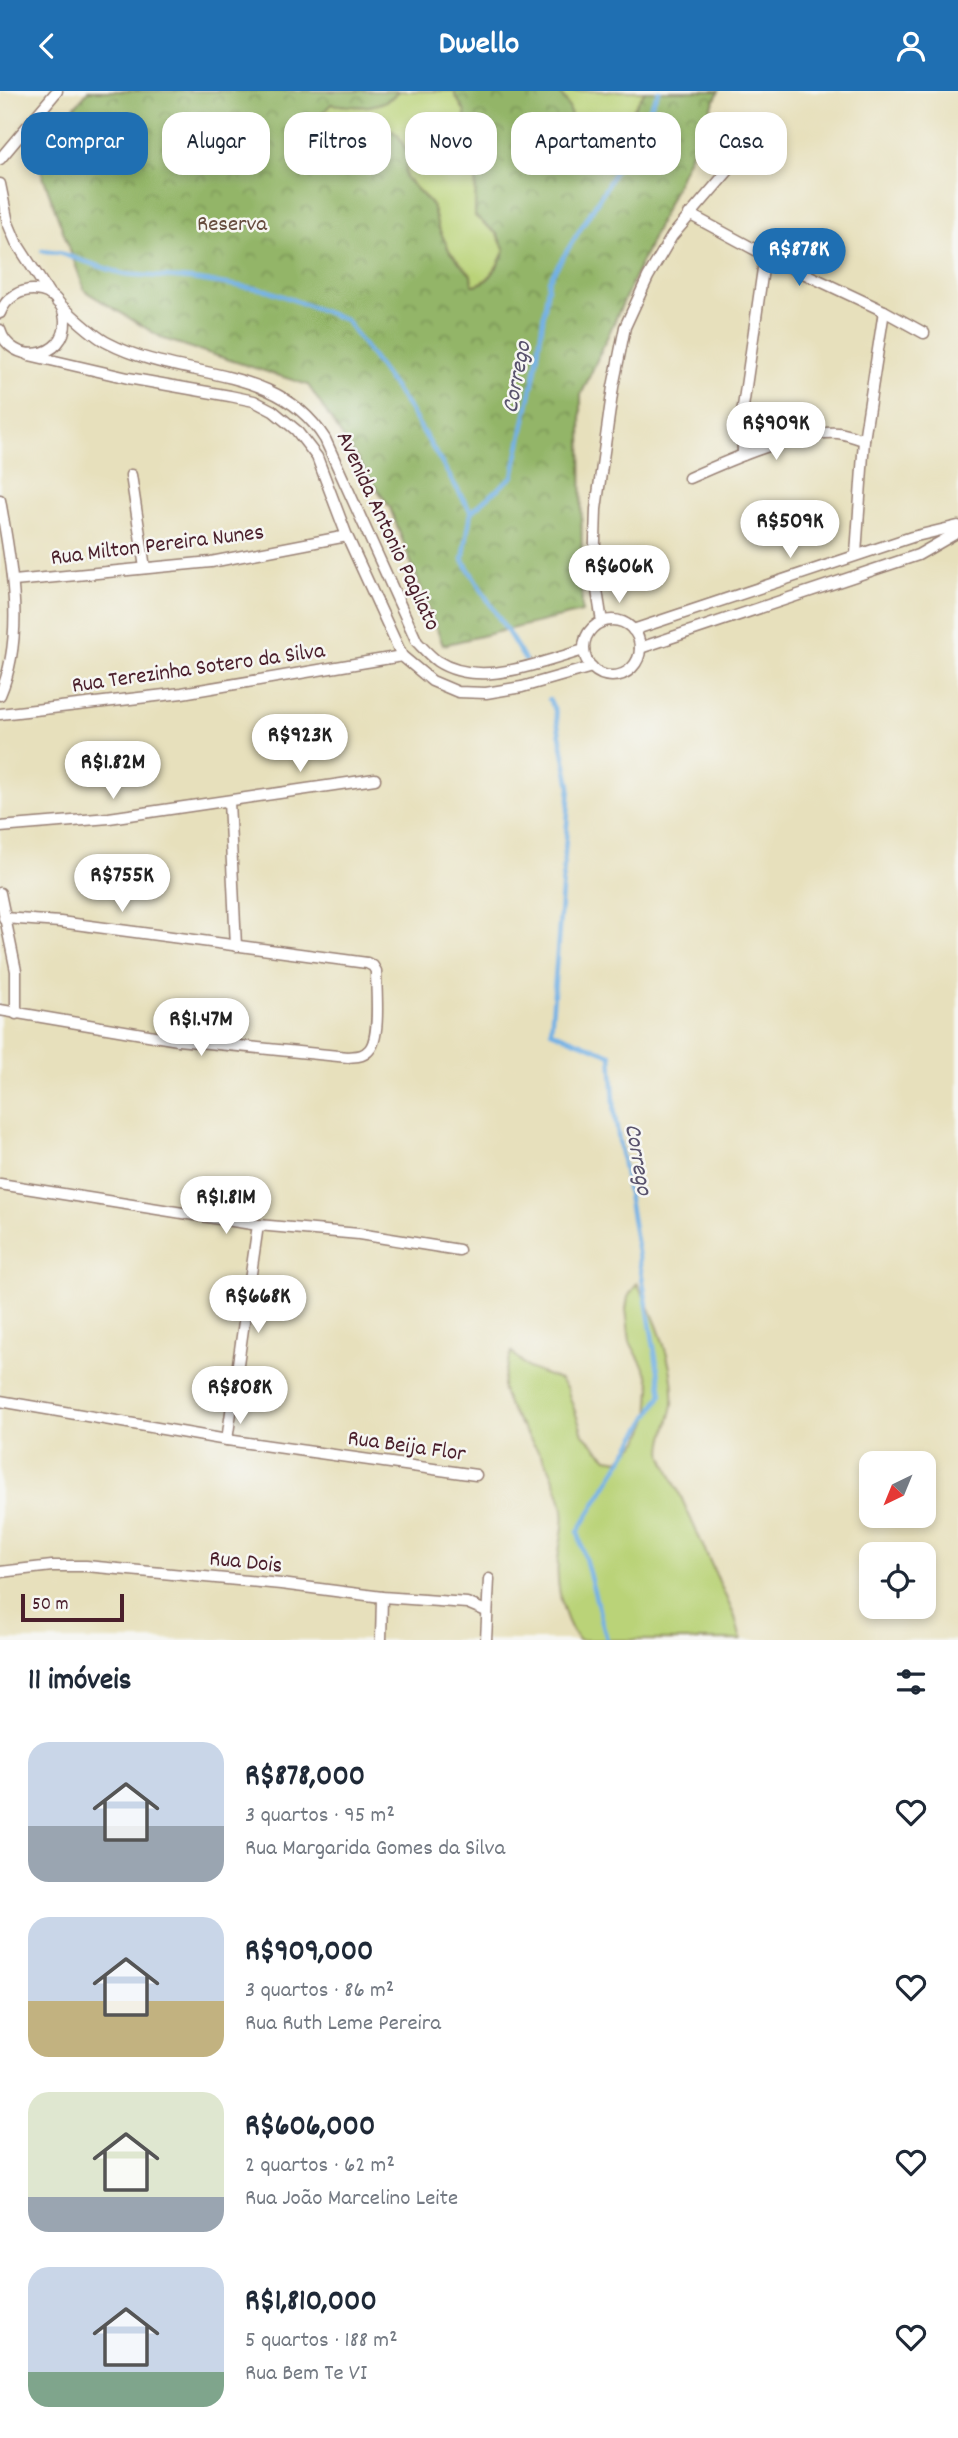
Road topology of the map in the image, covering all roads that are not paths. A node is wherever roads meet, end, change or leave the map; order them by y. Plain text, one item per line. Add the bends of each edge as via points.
1 (57, 91) edge
2 (0, 159) edge
3 (724, 175) edge
4 (0, 184) edge
5 (689, 214) junction
6 (765, 255) junction
7 (53, 298) junction
8 (884, 311) junction
9 (0, 313) edge
10 (924, 333) dead end
11 (2, 336) edge
12 (29, 355) junction
13 (0, 356) edge
14 (864, 440) junction
15 (743, 455) junction
16 (131, 475) dead end
17 (689, 478) dead end
18 (0, 501) edge
19 (958, 526) edge
20 (958, 532) edge
21 (347, 536) junction
22 (856, 554) junction
23 (145, 568) junction
24 (14, 581) junction
25 (603, 622) junction
26 (633, 630) junction
27 (640, 648) junction
28 (584, 650) junction
29 (402, 656) junction
30 (592, 667) junction
31 (0, 695) edge
32 (0, 713) edge
33 (375, 779) dead end
34 (229, 800) junction
35 (0, 827) edge
36 (0, 893) edge
37 (5, 918) junction
38 (236, 946) junction
39 (0, 1010) edge
40 (16, 1014) junction
41 (0, 1184) edge
42 (258, 1225) junction
43 (458, 1249) dead end
44 (0, 1401) edge
45 (227, 1440) junction
46 (476, 1475) dead end
47 (0, 1572) edge
48 (489, 1579) dead end
49 (382, 1597) junction
50 (486, 1611) junction
51 (382, 1640) edge
52 (486, 1640) edge

1 - 2 street
3 - 5 street
4 - 7 street, Avenida Antonio Pagliato via 16,241
5 - 6 street
5 - 25 street via 648,277 625,327 596,509 594,571
6 - 8 street
6 - 15 street via 742,414
7 - 9 street via 40,290 19,292
7 - 12 street via 65,321 63,332 50,350
7 - 28 street, Avenida Antonio Pagliato via 106,343 149,360 260,386 290,400 314,421 417,642 436,661 458,671 483,674
8 - 10 street
8 - 14 street
11 - 12 street, Avenida Antonio Pagliato via 18,352
11 - 13 street
12 - 21 street, Avenida Antonio Pagliato via 254,401 273,411 317,457
14 - 15 street via 823,433
14 - 22 street
15 - 17 street
16 - 23 street
18 - 24 street
19 - 22 street
20 - 27 street via 918,555
21 - 23 street, Rua Milton Pereira Nunes via 211,562
21 - 29 street, Avenida Antonio Pagliato
22 - 26 street
23 - 24 street, Rua Milton Pereira Nunes
24 - 31 street via 13,638
25 - 26 street via 619,621
25 - 28 street via 589,633
26 - 27 street
27 - 30 street via 627,673 608,676
28 - 30 street
29 - 30 street, Avenida Antonio Pagliato via 432,681 458,692 522,687
29 - 32 street, Rua Terezinha Sotero da Silva via 182,693
33 - 34 street
34 - 35 street
34 - 38 street
36 - 37 street
37 - 38 street
37 - 40 street via 16,971
38 - 40 street via 373,966 376,1035 372,1048 362,1056 348,1057 178,1040
39 - 40 street
41 - 42 street
42 - 43 street
42 - 45 street
44 - 45 street, Rua Beija Flor
45 - 46 street, Rua Beija Flor
47 - 49 street, Rua Dois via 86,1566
48 - 50 street
49 - 50 street, Rua Dois via 467,1603
49 - 51 street
50 - 52 street

